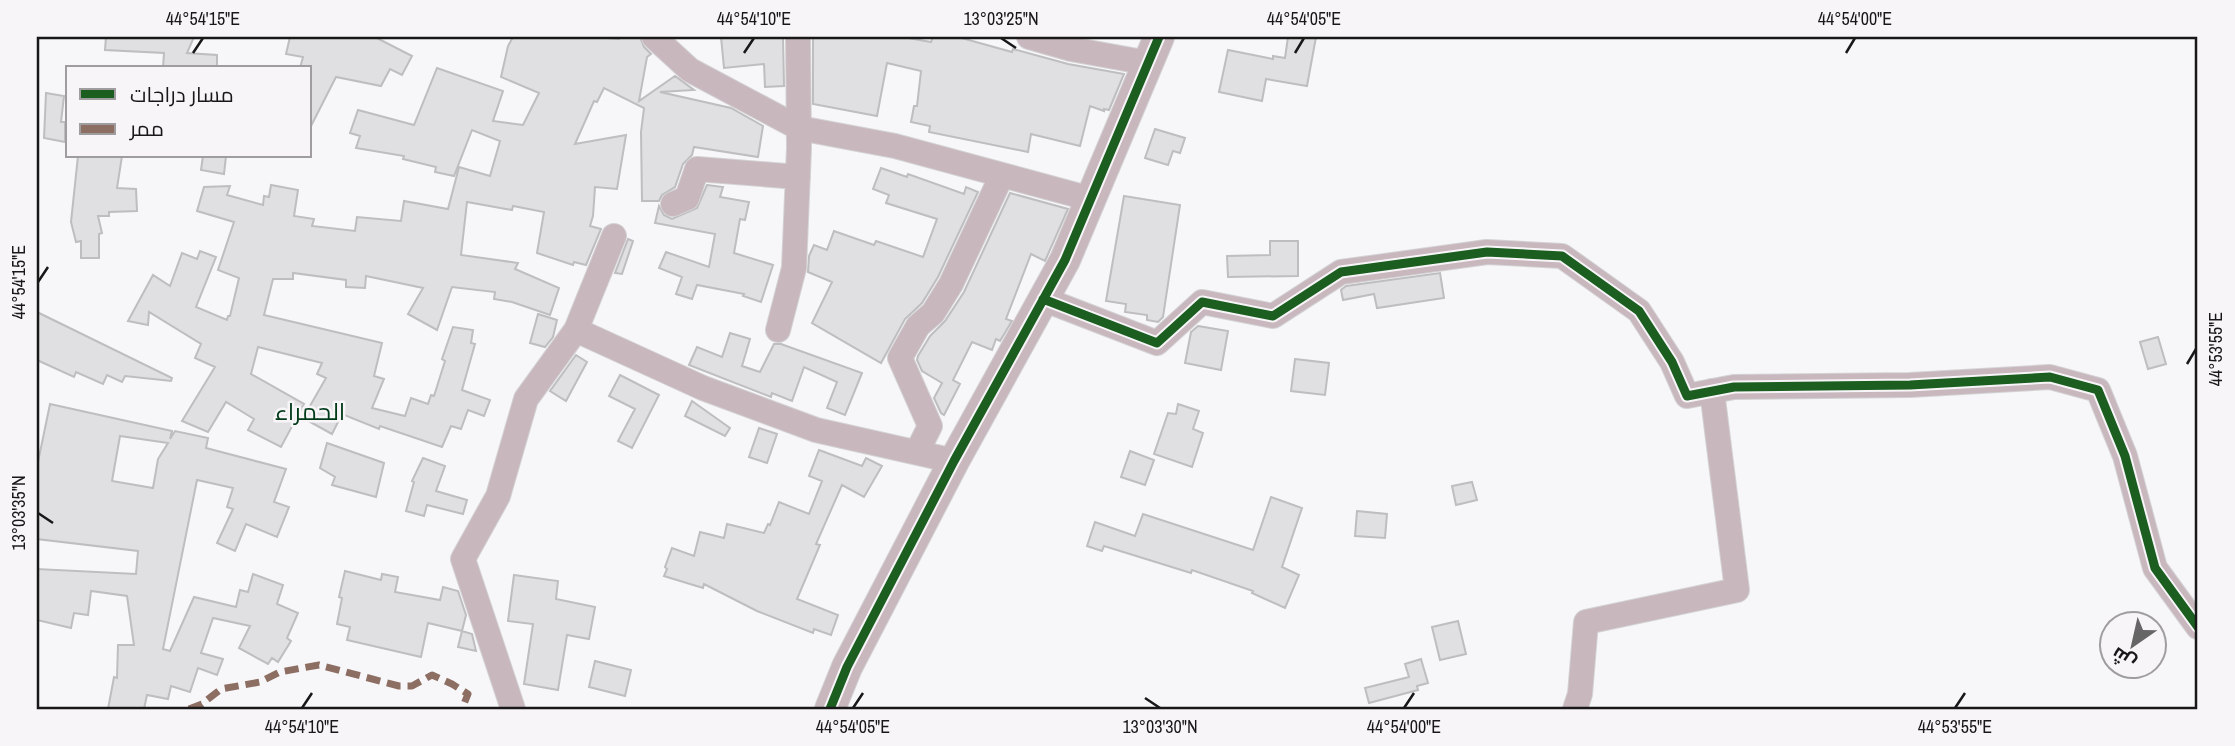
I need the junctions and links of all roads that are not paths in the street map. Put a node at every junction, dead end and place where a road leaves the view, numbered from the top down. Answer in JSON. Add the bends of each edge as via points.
{"nodes":[{"id":1,"x":654,"y":37,"type":"edge"},
{"id":2,"x":798,"y":37,"type":"edge"},
{"id":3,"x":1029,"y":37,"type":"edge"},
{"id":4,"x":1154,"y":50,"type":"edge"},
{"id":5,"x":799,"y":128,"type":"junction"},
{"id":6,"x":1002,"y":175,"type":"junction"},
{"id":7,"x":797,"y":177,"type":"junction"},
{"id":8,"x":1091,"y":199,"type":"junction"},
{"id":9,"x":673,"y":204,"type":"dead end"},
{"id":10,"x":614,"y":236,"type":"dead end"},
{"id":11,"x":1043,"y":299,"type":"junction"},
{"id":12,"x":576,"y":330,"type":"junction"},
{"id":13,"x":778,"y":330,"type":"dead end"},
{"id":14,"x":1712,"y":391,"type":"junction"},
{"id":15,"x":917,"y":452,"type":"junction"},
{"id":16,"x":954,"y":461,"type":"junction"},
{"id":17,"x":2198,"y":626,"type":"edge"},
{"id":18,"x":513,"y":709,"type":"edge"},
{"id":19,"x":830,"y":709,"type":"edge"},
{"id":20,"x":1575,"y":709,"type":"edge"}],
"edges":[{"from":1,"to":5,"type":"street","via":[[690,70]]},
{"from":2,"to":5,"type":"street"},
{"from":3,"to":4,"type":"street","via":[[1071,48]]},
{"from":4,"to":8,"type":"street"},
{"from":5,"to":6,"type":"street","via":[[895,146]]},
{"from":5,"to":7,"type":"street"},
{"from":6,"to":8,"type":"street"},
{"from":6,"to":15,"type":"street","via":[[951,284],[900,358],[930,426]]},
{"from":7,"to":9,"type":"street","via":[[697,169],[687,198]]},
{"from":7,"to":13,"type":"street","via":[[794,268]]},
{"from":8,"to":11,"type":"street"},
{"from":10,"to":12,"type":"street"},
{"from":11,"to":14,"type":"street","via":[[1157,343],[1202,302],[1273,316],[1341,272],[1487,252],[1562,256],[1639,311],[1672,362],[1687,396]]},
{"from":11,"to":16,"type":"street"},
{"from":12,"to":15,"type":"street","via":[[703,388],[816,430]]},
{"from":12,"to":18,"type":"street","via":[[526,399],[499,496],[463,559]]},
{"from":14,"to":17,"type":"street","via":[[2050,377],[2098,390],[2125,456],[2155,568]]},
{"from":14,"to":20,"type":"street","via":[[1737,590],[1586,622]]},
{"from":15,"to":16,"type":"street"},
{"from":16,"to":19,"type":"street"}]}
